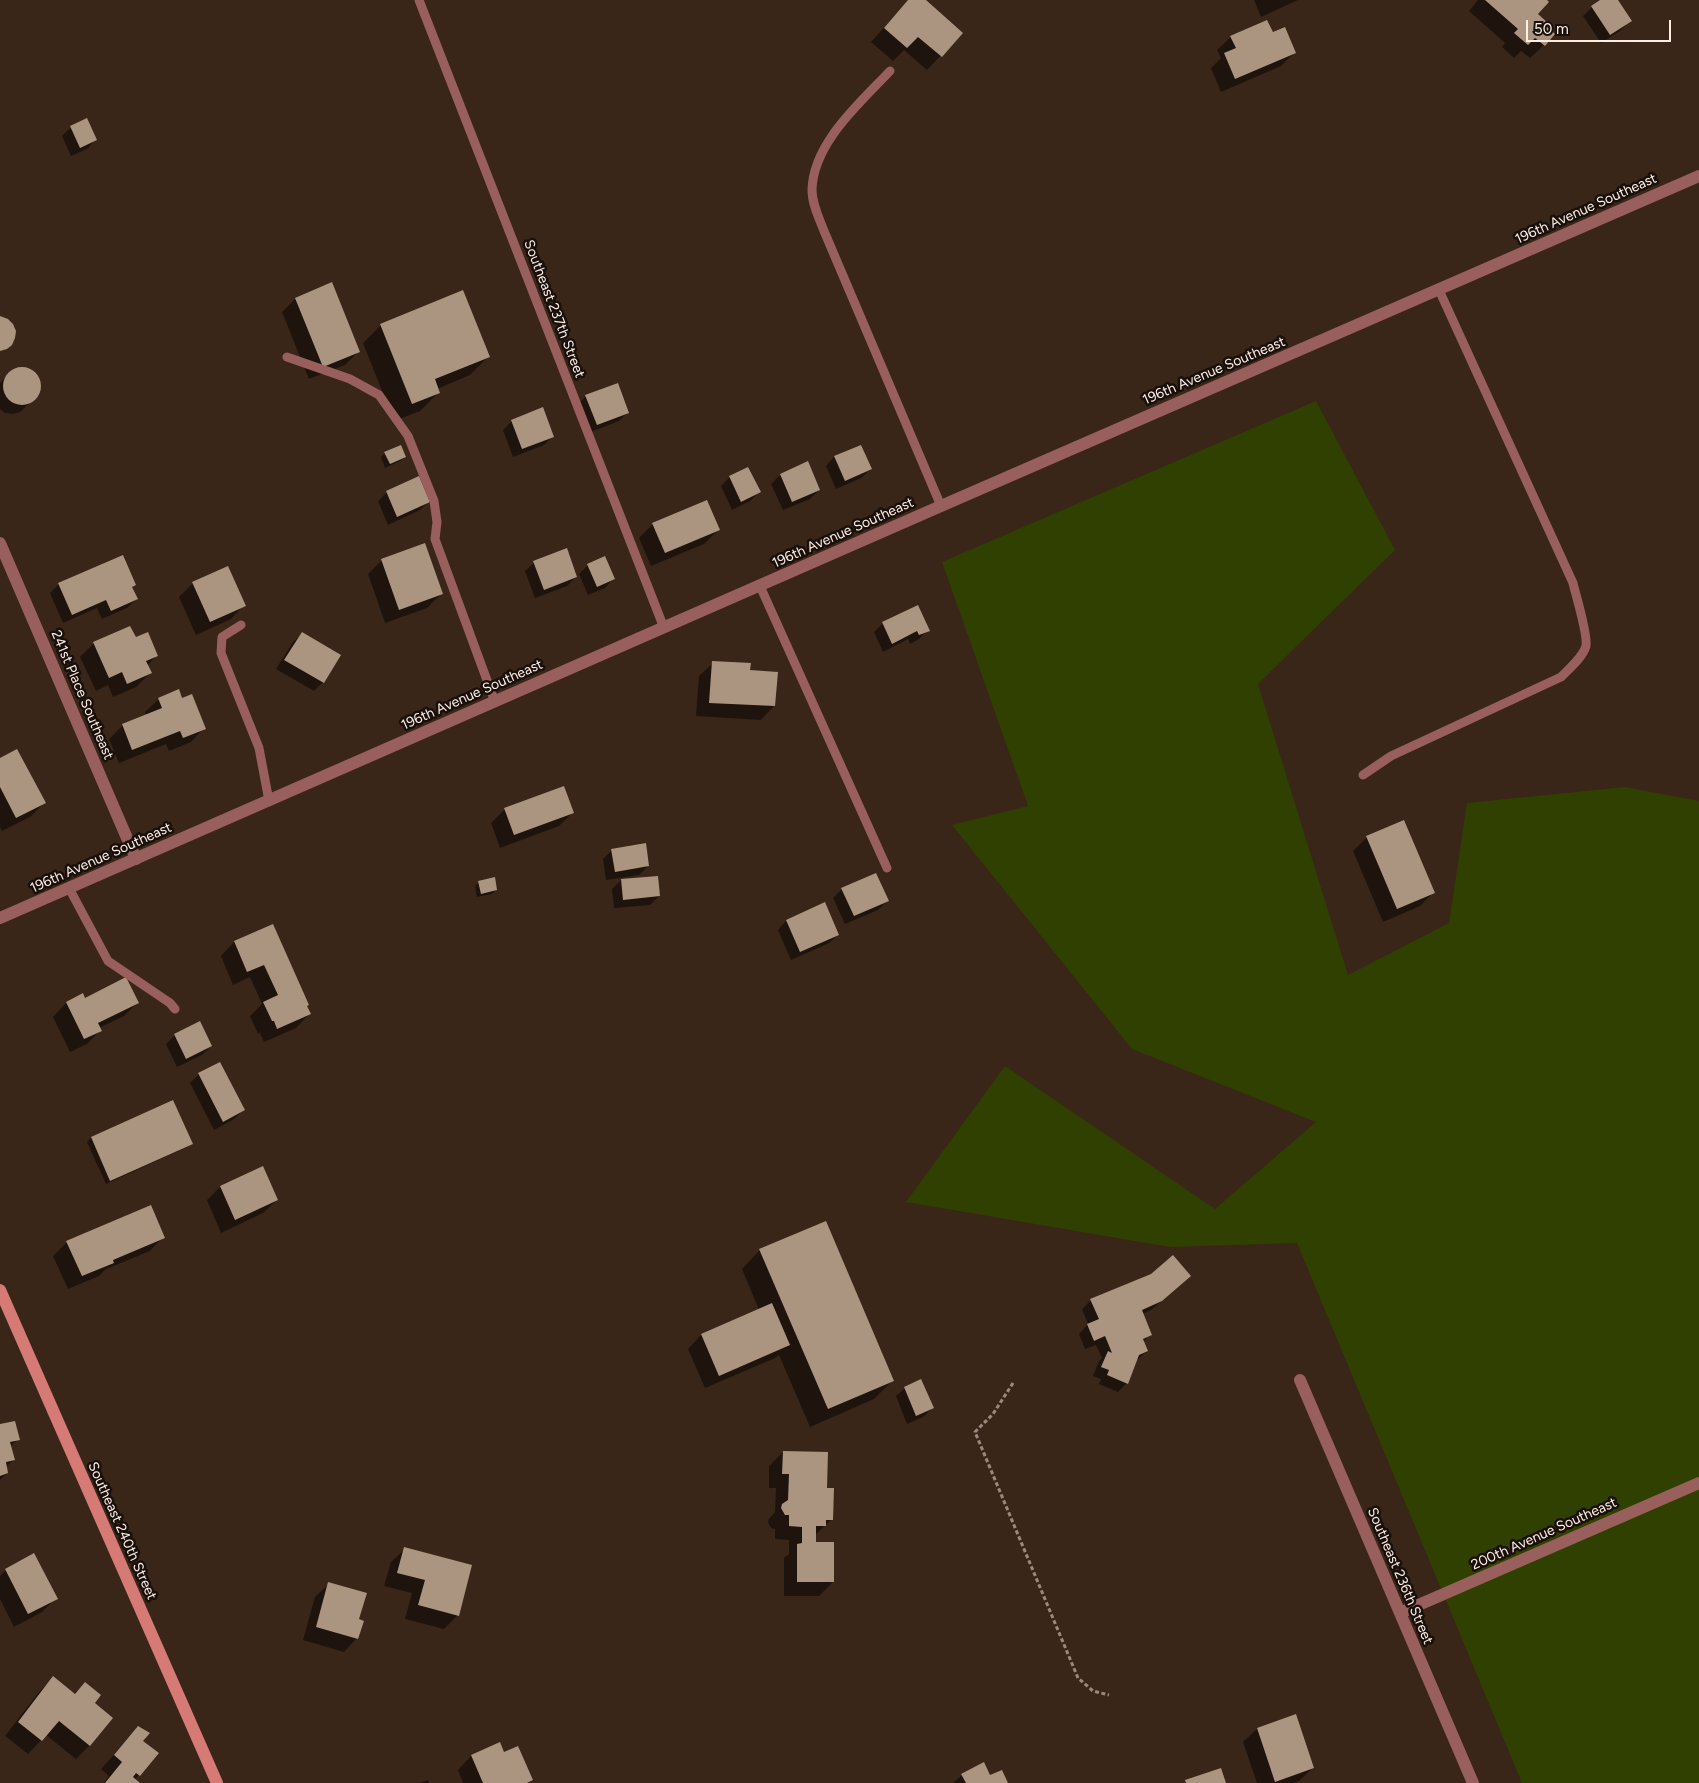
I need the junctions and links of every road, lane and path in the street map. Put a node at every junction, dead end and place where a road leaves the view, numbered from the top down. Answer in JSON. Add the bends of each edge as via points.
{"nodes":[{"id":1,"x":419,"y":0,"type":"edge"},
{"id":2,"x":890,"y":70,"type":"dead end"},
{"id":3,"x":1699,"y":176,"type":"edge"},
{"id":4,"x":1439,"y":290,"type":"junction"},
{"id":5,"x":287,"y":357,"type":"dead end"},
{"id":6,"x":941,"y":506,"type":"junction"},
{"id":7,"x":0,"y":543,"type":"edge"},
{"id":8,"x":760,"y":586,"type":"junction"},
{"id":9,"x":241,"y":625,"type":"dead end"},
{"id":10,"x":664,"y":628,"type":"junction"},
{"id":11,"x":495,"y":702,"type":"junction"},
{"id":12,"x":1363,"y":774,"type":"dead end"},
{"id":13,"x":269,"y":801,"type":"junction"},
{"id":14,"x":136,"y":859,"type":"junction"},
{"id":15,"x":887,"y":868,"type":"dead end"},
{"id":16,"x":69,"y":888,"type":"junction"},
{"id":17,"x":0,"y":918,"type":"edge"},
{"id":18,"x":175,"y":1009,"type":"dead end"},
{"id":19,"x":0,"y":1290,"type":"edge"},
{"id":20,"x":1300,"y":1380,"type":"dead end"},
{"id":21,"x":1013,"y":1383,"type":"dead end"},
{"id":22,"x":1699,"y":1482,"type":"edge"},
{"id":23,"x":1400,"y":1613,"type":"junction"},
{"id":24,"x":1109,"y":1695,"type":"dead end"},
{"id":25,"x":217,"y":1783,"type":"edge"},
{"id":26,"x":1473,"y":1783,"type":"edge"}],
"edges":[{"from":1,"to":10,"type":"lane","name":"Southeast 237th Street"},
{"from":2,"to":6,"type":"lane","via":[[836,128],[819,161],[812,192],[824,231]]},
{"from":3,"to":4,"type":"street","name":"196th Avenue Southeast"},
{"from":4,"to":6,"type":"street","name":"196th Avenue Southeast"},
{"from":4,"to":12,"type":"lane","via":[[1573,583],[1586,646],[1576,663],[1561,677],[1392,756]]},
{"from":5,"to":11,"type":"lane","via":[[350,379],[379,396],[408,436],[434,502],[435,538]]},
{"from":6,"to":8,"type":"street","name":"196th Avenue Southeast"},
{"from":7,"to":14,"type":"street","name":"241st Place Southeast"},
{"from":8,"to":10,"type":"street","name":"196th Avenue Southeast"},
{"from":8,"to":15,"type":"lane"},
{"from":9,"to":13,"type":"lane","via":[[222,637],[221,653],[259,748]]},
{"from":10,"to":11,"type":"street","name":"196th Avenue Southeast"},
{"from":11,"to":13,"type":"street","name":"196th Avenue Southeast"},
{"from":13,"to":14,"type":"street","name":"196th Avenue Southeast"},
{"from":14,"to":16,"type":"street","name":"196th Avenue Southeast"},
{"from":16,"to":17,"type":"street","name":"196th Avenue Southeast"},
{"from":16,"to":18,"type":"lane","via":[[108,961]]},
{"from":19,"to":25,"type":"main road","name":"Southeast 240th Street"},
{"from":20,"to":23,"type":"street","name":"Southeast 236th Street"},
{"from":21,"to":24,"type":"path","via":[[993,1414],[975,1432],[1078,1678],[1093,1690]]},
{"from":22,"to":23,"type":"street","name":"200th Avenue Southeast"},
{"from":23,"to":26,"type":"street","name":"Southeast 236th Street"}]}
